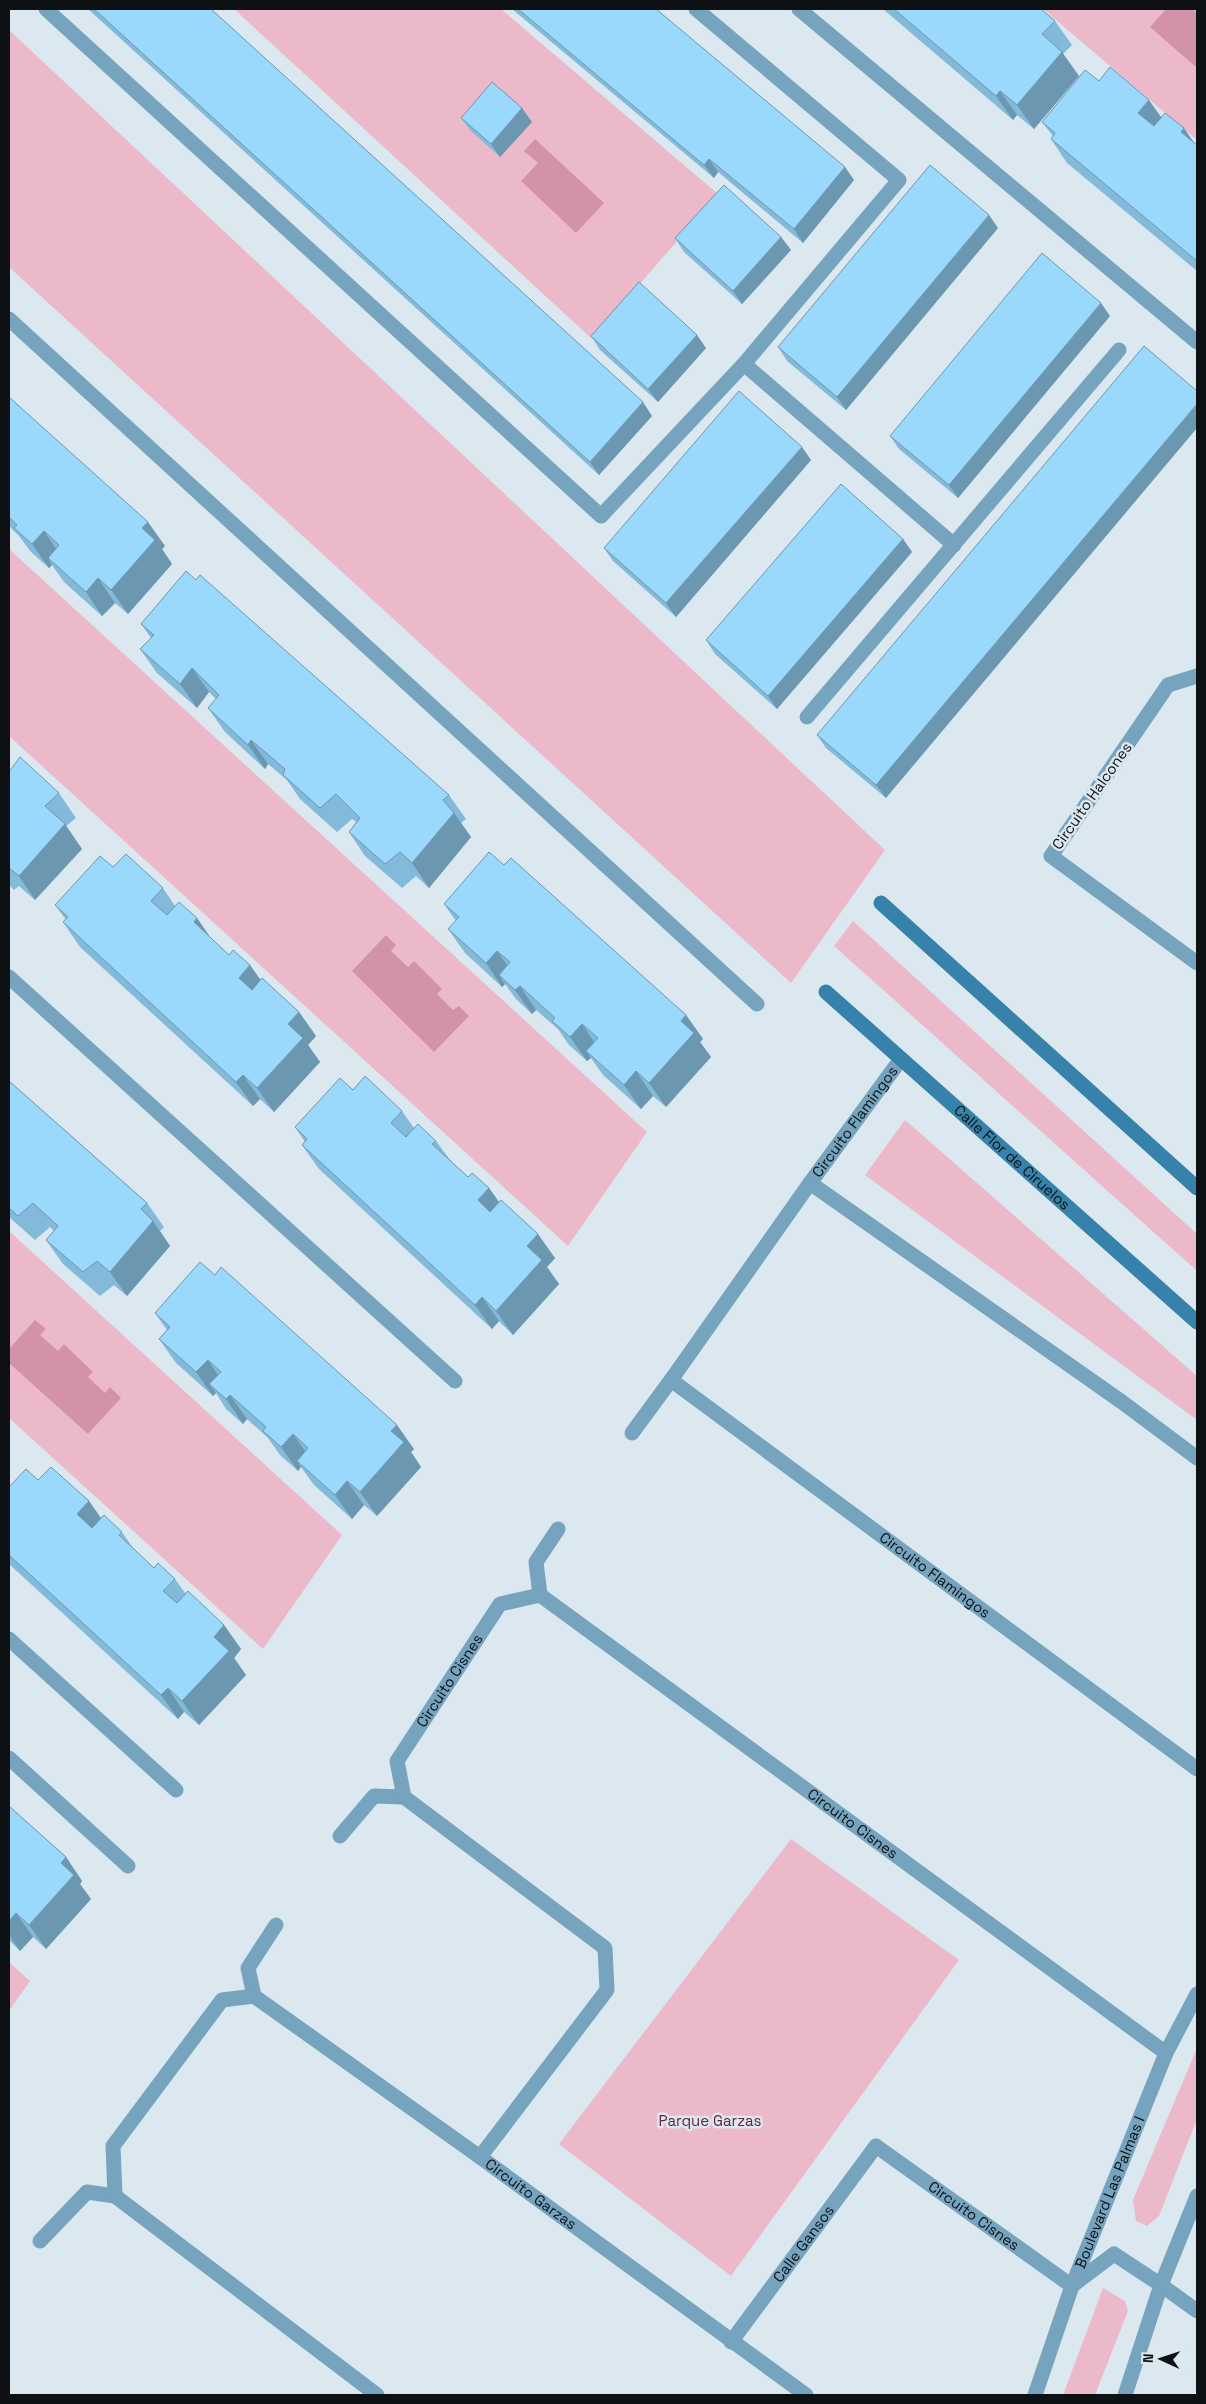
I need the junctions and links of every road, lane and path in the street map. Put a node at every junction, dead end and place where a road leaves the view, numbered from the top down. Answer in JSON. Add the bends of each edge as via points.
{"nodes":[{"id":1,"x":46,"y":9,"type":"edge"},
{"id":2,"x":696,"y":9,"type":"edge"},
{"id":3,"x":799,"y":9,"type":"edge"},
{"id":4,"x":9,"y":319,"type":"edge"},
{"id":5,"x":1197,"y":342,"type":"edge"},
{"id":6,"x":1119,"y":350,"type":"dead end"},
{"id":7,"x":744,"y":364,"type":"junction"},
{"id":8,"x":954,"y":545,"type":"junction"},
{"id":9,"x":1197,"y":676,"type":"edge"},
{"id":10,"x":806,"y":717,"type":"dead end"},
{"id":11,"x":882,"y":903,"type":"dead end"},
{"id":12,"x":1197,"y":963,"type":"edge"},
{"id":13,"x":9,"y":977,"type":"edge"},
{"id":14,"x":826,"y":992,"type":"dead end"},
{"id":15,"x":757,"y":1004,"type":"dead end"},
{"id":16,"x":901,"y":1060,"type":"junction"},
{"id":17,"x":810,"y":1183,"type":"junction"},
{"id":18,"x":1197,"y":1188,"type":"edge"},
{"id":19,"x":1197,"y":1322,"type":"edge"},
{"id":20,"x":672,"y":1380,"type":"junction"},
{"id":21,"x":455,"y":1381,"type":"dead end"},
{"id":22,"x":632,"y":1433,"type":"dead end"},
{"id":23,"x":1197,"y":1458,"type":"edge"},
{"id":24,"x":558,"y":1529,"type":"dead end"},
{"id":25,"x":540,"y":1596,"type":"junction"},
{"id":26,"x":9,"y":1639,"type":"edge"},
{"id":27,"x":9,"y":1758,"type":"edge"},
{"id":28,"x":1197,"y":1769,"type":"edge"},
{"id":29,"x":176,"y":1790,"type":"dead end"},
{"id":30,"x":404,"y":1797,"type":"junction"},
{"id":31,"x":340,"y":1836,"type":"dead end"},
{"id":32,"x":128,"y":1866,"type":"dead end"},
{"id":33,"x":276,"y":1925,"type":"dead end"},
{"id":34,"x":1197,"y":1994,"type":"edge"},
{"id":35,"x":254,"y":1996,"type":"junction"},
{"id":36,"x":1166,"y":2053,"type":"junction"},
{"id":37,"x":876,"y":2146,"type":"joint"},
{"id":38,"x":480,"y":2157,"type":"junction"},
{"id":39,"x":115,"y":2196,"type":"junction"},
{"id":40,"x":1197,"y":2196,"type":"edge"},
{"id":41,"x":40,"y":2241,"type":"dead end"},
{"id":42,"x":1161,"y":2285,"type":"junction"},
{"id":43,"x":1072,"y":2286,"type":"junction"},
{"id":44,"x":1197,"y":2311,"type":"edge"},
{"id":45,"x":731,"y":2342,"type":"junction"},
{"id":46,"x":377,"y":2395,"type":"edge"},
{"id":47,"x":806,"y":2395,"type":"edge"},
{"id":48,"x":1035,"y":2395,"type":"edge"},
{"id":49,"x":1125,"y":2395,"type":"edge"}],
"edges":[{"from":1,"to":7,"type":"street","via":[[601,516]]},
{"from":2,"to":7,"type":"street","via":[[899,180]]},
{"from":3,"to":5,"type":"street"},
{"from":4,"to":15,"type":"street"},
{"from":6,"to":8,"type":"street"},
{"from":7,"to":8,"type":"street"},
{"from":8,"to":10,"type":"street"},
{"from":9,"to":12,"type":"street","name":"Circuito Halcones","via":[[1168,685],[1051,856]]},
{"from":11,"to":18,"type":"main road"},
{"from":13,"to":21,"type":"street"},
{"from":14,"to":16,"type":"main road","name":"Calle Flor de Ciruelos"},
{"from":16,"to":17,"type":"street","name":"Circuito Flamingos"},
{"from":16,"to":19,"type":"main road","name":"Calle Flor de Ciruelos"},
{"from":17,"to":20,"type":"street","name":"Circuito Flamingos"},
{"from":17,"to":23,"type":"street","name":"Circuito Flamingos"},
{"from":20,"to":22,"type":"street","name":"Circuito Flamingos"},
{"from":20,"to":28,"type":"street","name":"Circuito Flamingos"},
{"from":24,"to":25,"type":"street","via":[[536,1562]]},
{"from":25,"to":30,"type":"street","name":"Circuito Cisnes","via":[[500,1604],[397,1762]]},
{"from":25,"to":36,"type":"street","name":"Circuito Cisnes"},
{"from":26,"to":29,"type":"street"},
{"from":27,"to":32,"type":"street"},
{"from":30,"to":31,"type":"street","via":[[374,1796]]},
{"from":30,"to":38,"type":"street","via":[[605,1948],[607,1990]]},
{"from":33,"to":35,"type":"street","via":[[248,1968]]},
{"from":34,"to":36,"type":"street","name":"Boulevard Las Palmas I"},
{"from":35,"to":38,"type":"street","name":"Circuito Garzas"},
{"from":35,"to":39,"type":"street","via":[[222,2000],[113,2146]]},
{"from":36,"to":43,"type":"street","name":"Boulevard Las Palmas I"},
{"from":37,"to":43,"type":"street","name":"Circuito Cisnes"},
{"from":37,"to":45,"type":"street","name":"Calle Gansos"},
{"from":38,"to":45,"type":"street","name":"Circuito Garzas"},
{"from":39,"to":41,"type":"street","via":[[87,2192]]},
{"from":39,"to":46,"type":"street"},
{"from":40,"to":42,"type":"street"},
{"from":42,"to":43,"type":"street","via":[[1114,2254]]},
{"from":42,"to":44,"type":"street"},
{"from":42,"to":49,"type":"street"},
{"from":43,"to":48,"type":"street","name":"Boulevard Las Palmas I"},
{"from":45,"to":47,"type":"street","name":"Circuito Garzas"}]}
